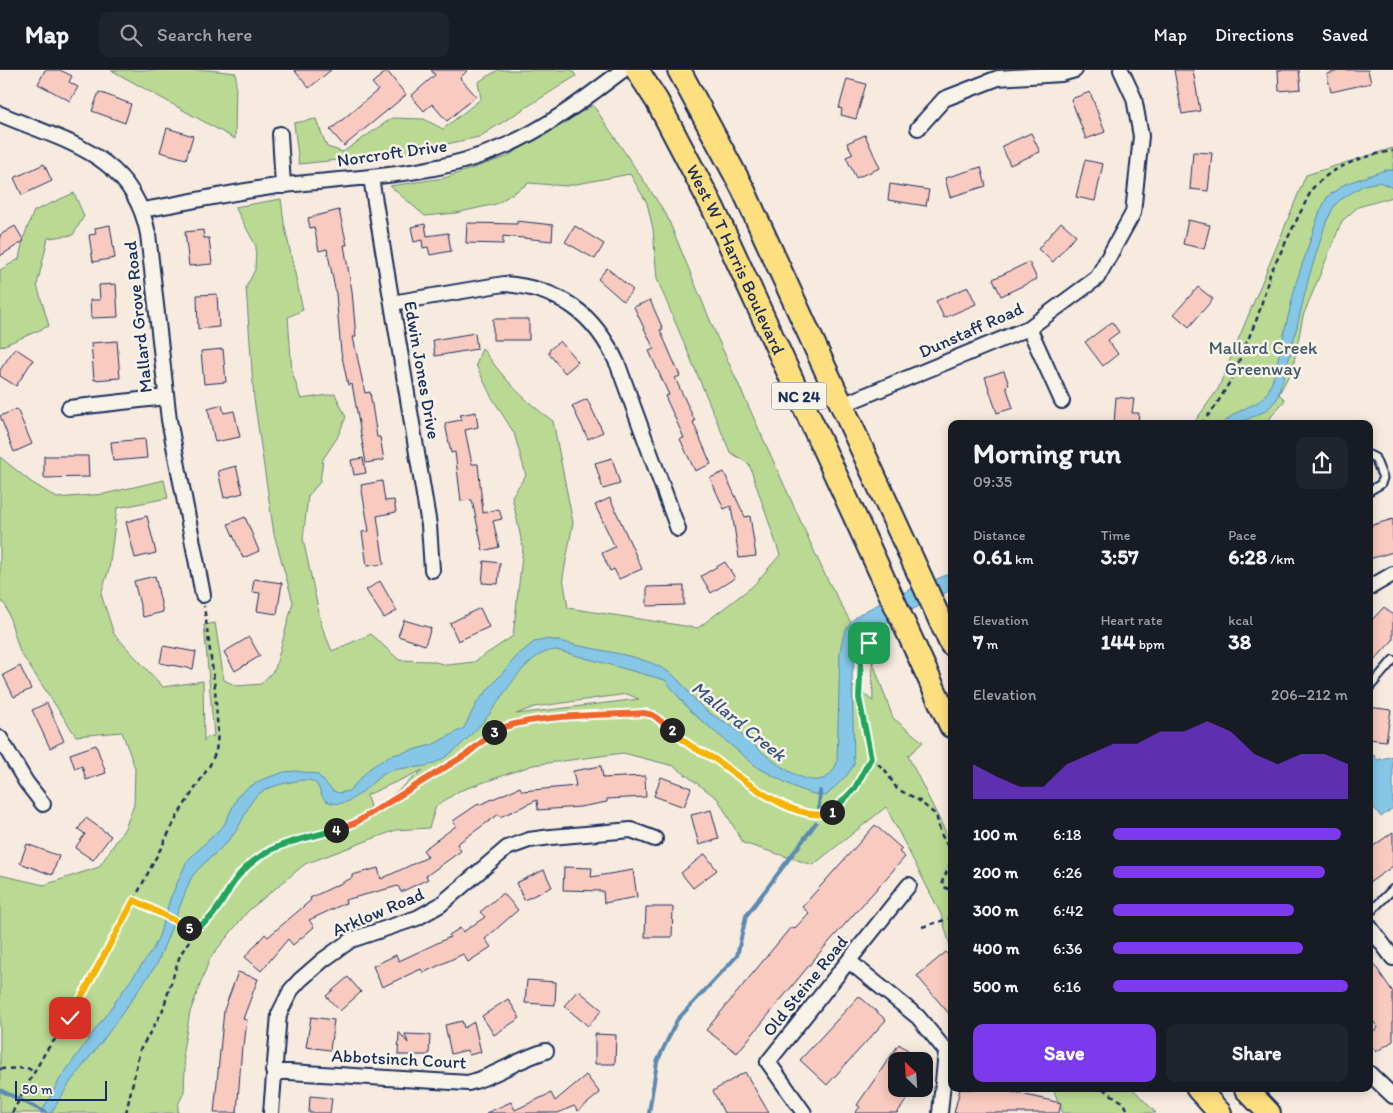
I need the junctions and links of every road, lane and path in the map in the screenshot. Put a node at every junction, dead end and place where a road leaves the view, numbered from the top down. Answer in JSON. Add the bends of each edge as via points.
{"nodes":[{"id":1,"x":623,"y":70,"type":"edge"},
{"id":2,"x":637,"y":70,"type":"edge"},
{"id":3,"x":662,"y":70,"type":"edge"},
{"id":4,"x":679,"y":70,"type":"edge"},
{"id":5,"x":1075,"y":70,"type":"edge"},
{"id":6,"x":1121,"y":70,"type":"edge"},
{"id":7,"x":0,"y":114,"type":"edge"},
{"id":8,"x":918,"y":128,"type":"dead end"},
{"id":9,"x":280,"y":134,"type":"dead end"},
{"id":10,"x":1393,"y":151,"type":"edge"},
{"id":11,"x":731,"y":166,"type":"junction"},
{"id":12,"x":371,"y":178,"type":"junction"},
{"id":13,"x":283,"y":186,"type":"junction"},
{"id":14,"x":142,"y":210,"type":"junction"},
{"id":15,"x":392,"y":303,"type":"junction"},
{"id":16,"x":1029,"y":328,"type":"junction"},
{"id":17,"x":166,"y":397,"type":"junction"},
{"id":18,"x":1062,"y":401,"type":"dead end"},
{"id":19,"x":842,"y":405,"type":"junction"},
{"id":20,"x":69,"y":408,"type":"dead end"},
{"id":21,"x":1204,"y":420,"type":"edge"},
{"id":22,"x":1373,"y":457,"type":"edge"},
{"id":23,"x":1373,"y":489,"type":"edge"},
{"id":24,"x":678,"y":529,"type":"dead end"},
{"id":25,"x":432,"y":570,"type":"dead end"},
{"id":26,"x":1393,"y":574,"type":"edge"},
{"id":27,"x":1373,"y":586,"type":"edge"},
{"id":28,"x":203,"y":595,"type":"joint"},
{"id":29,"x":948,"y":637,"type":"edge"},
{"id":30,"x":875,"y":638,"type":"dead end"},
{"id":31,"x":1393,"y":660,"type":"edge"},
{"id":32,"x":1373,"y":683,"type":"edge"},
{"id":33,"x":948,"y":719,"type":"edge"},
{"id":34,"x":0,"y":738,"type":"edge"},
{"id":35,"x":871,"y":758,"type":"junction"},
{"id":36,"x":43,"y":804,"type":"dead end"},
{"id":37,"x":655,"y":839,"type":"dead end"},
{"id":38,"x":948,"y":847,"type":"edge"},
{"id":39,"x":948,"y":869,"type":"edge"},
{"id":40,"x":909,"y":885,"type":"dead end"},
{"id":41,"x":948,"y":889,"type":"edge"},
{"id":42,"x":1393,"y":889,"type":"edge"},
{"id":43,"x":134,"y":900,"type":"junction"},
{"id":44,"x":1373,"y":909,"type":"edge"},
{"id":45,"x":948,"y":919,"type":"edge"},
{"id":46,"x":922,"y":927,"type":"dead end"},
{"id":47,"x":192,"y":928,"type":"junction"},
{"id":48,"x":1373,"y":931,"type":"edge"},
{"id":49,"x":1393,"y":958,"type":"edge"},
{"id":50,"x":850,"y":962,"type":"junction"},
{"id":51,"x":546,"y":1051,"type":"dead end"},
{"id":52,"x":0,"y":1069,"type":"edge"},
{"id":53,"x":274,"y":1071,"type":"junction"},
{"id":54,"x":34,"y":1072,"type":"junction"},
{"id":55,"x":1373,"y":1077,"type":"edge"},
{"id":56,"x":1108,"y":1092,"type":"edge"},
{"id":57,"x":1201,"y":1092,"type":"edge"},
{"id":58,"x":1249,"y":1092,"type":"edge"},
{"id":59,"x":1393,"y":1096,"type":"edge"},
{"id":60,"x":12,"y":1113,"type":"edge"},
{"id":61,"x":126,"y":1113,"type":"edge"},
{"id":62,"x":271,"y":1113,"type":"edge"},
{"id":63,"x":804,"y":1113,"type":"edge"},
{"id":64,"x":940,"y":1113,"type":"edge"},
{"id":65,"x":1129,"y":1113,"type":"edge"},
{"id":66,"x":1220,"y":1113,"type":"edge"},
{"id":67,"x":1269,"y":1113,"type":"edge"}],
"edges":[{"from":1,"to":12,"type":"street","name":"Norcroft Drive","via":[[550,122],[504,147],[448,166]]},
{"from":2,"to":33,"type":"main road","name":"West W T Harris Boulevard","number":"NC 24","via":[[657,101],[713,208]]},
{"from":3,"to":11,"type":"main road"},
{"from":4,"to":11,"type":"main road","name":"West W T Harris Boulevard","number":"NC 24"},
{"from":5,"to":8,"type":"street","via":[[1061,74],[998,78],[944,99]]},
{"from":6,"to":16,"type":"street","name":"Dunstaff Road","via":[[1134,98],[1141,136],[1133,213],[1097,278]]},
{"from":7,"to":14,"type":"street","name":"Mallard Grove Road","via":[[106,162],[131,187]]},
{"from":9,"to":13,"type":"street"},
{"from":10,"to":21,"type":"path","via":[[1336,170],[1312,189],[1273,267],[1258,316],[1231,380]]},
{"from":11,"to":19,"type":"main road","name":"West W T Harris Boulevard","number":"NC 24"},
{"from":12,"to":13,"type":"street","name":"Norcroft Drive"},
{"from":12,"to":15,"type":"street","name":"Edwin Jones Drive"},
{"from":13,"to":14,"type":"street","name":"Norcroft Drive"},
{"from":14,"to":17,"type":"street","name":"Mallard Grove Road","via":[[148,234]]},
{"from":15,"to":24,"type":"street","via":[[504,284],[523,285],[542,290],[584,314],[598,329],[615,359]]},
{"from":15,"to":25,"type":"street","name":"Edwin Jones Drive","via":[[429,525]]},
{"from":16,"to":18,"type":"street"},
{"from":16,"to":19,"type":"street","name":"Dunstaff Road"},
{"from":17,"to":20,"type":"street"},
{"from":17,"to":28,"type":"street","name":"Mallard Grove Road"},
{"from":19,"to":29,"type":"main road","name":"West W T Harris Boulevard","number":"NC 24"},
{"from":22,"to":23,"type":"lane","via":[[1383,478],[1381,484]]},
{"from":26,"to":27,"type":"street"},
{"from":28,"to":43,"type":"path","via":[[215,688],[217,745],[210,765],[178,815]]},
{"from":30,"to":35,"type":"path","via":[[862,654],[859,677],[861,710]]},
{"from":31,"to":32,"type":"lane"},
{"from":34,"to":36,"type":"street"},
{"from":35,"to":38,"type":"path","via":[[885,770],[897,789],[917,799],[936,815]]},
{"from":35,"to":47,"type":"path","via":[[864,775],[843,804],[818,816],[800,811],[744,782],[649,713],[515,723],[492,733],[467,754],[355,823],[294,840],[263,854],[240,874],[209,918]]},
{"from":37,"to":53,"type":"street","name":"Arklow Road","via":[[631,830],[518,843],[507,848],[427,914],[351,940],[315,966],[291,990],[279,1014]]},
{"from":39,"to":41,"type":"path","via":[[942,882]]},
{"from":40,"to":50,"type":"street","name":"Old Steine Road"},
{"from":42,"to":44,"type":"lane"},
{"from":43,"to":47,"type":"path"},
{"from":43,"to":54,"type":"path","via":[[86,990]]},
{"from":45,"to":46,"type":"path"},
{"from":47,"to":61,"type":"path","via":[[162,1012],[140,1050]]},
{"from":48,"to":49,"type":"street"},
{"from":50,"to":63,"type":"street","name":"Old Steine Road","via":[[768,1062]]},
{"from":50,"to":64,"type":"street","via":[[918,1017],[946,1050]]},
{"from":51,"to":53,"type":"street","name":"Abbotsinch Court","via":[[493,1076],[468,1083]]},
{"from":52,"to":54,"type":"path","via":[[27,1068]]},
{"from":53,"to":62,"type":"street","name":"Arklow Road"},
{"from":54,"to":60,"type":"path"},
{"from":55,"to":59,"type":"street"},
{"from":56,"to":65,"type":"path","via":[[1124,1103]]},
{"from":57,"to":66,"type":"main road"},
{"from":58,"to":67,"type":"main road"}]}
